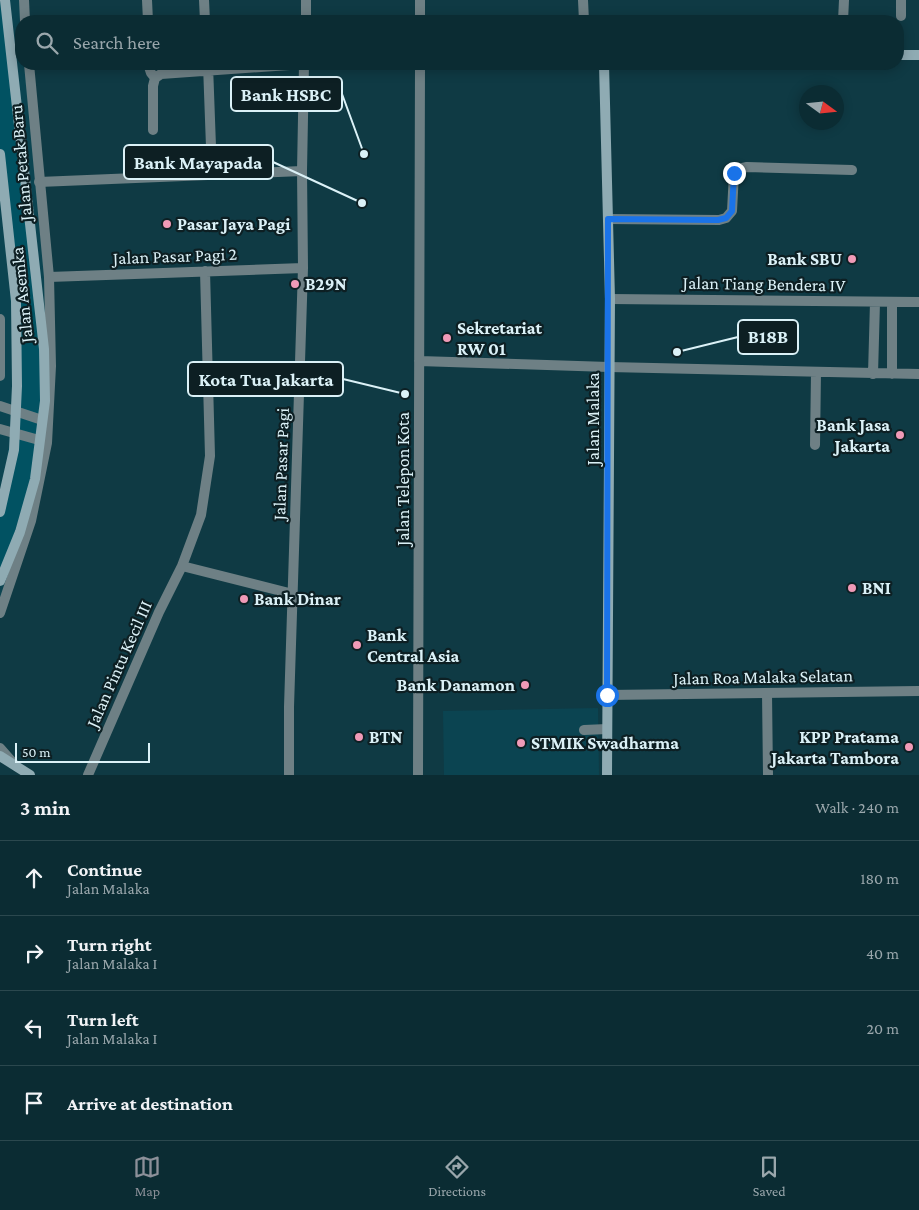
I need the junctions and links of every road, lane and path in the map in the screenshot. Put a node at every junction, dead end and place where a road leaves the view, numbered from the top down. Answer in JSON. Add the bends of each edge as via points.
{"nodes":[{"id":1,"x":5,"y":0,"type":"edge"},
{"id":2,"x":24,"y":0,"type":"edge"},
{"id":3,"x":147,"y":0,"type":"edge"},
{"id":4,"x":204,"y":0,"type":"edge"},
{"id":5,"x":306,"y":0,"type":"edge"},
{"id":6,"x":420,"y":0,"type":"edge"},
{"id":7,"x":583,"y":0,"type":"edge"},
{"id":8,"x":844,"y":0,"type":"edge"},
{"id":9,"x":901,"y":0,"type":"edge"},
{"id":10,"x":25,"y":15,"type":"edge"},
{"id":11,"x":148,"y":15,"type":"edge"},
{"id":12,"x":205,"y":15,"type":"edge"},
{"id":13,"x":306,"y":15,"type":"edge"},
{"id":14,"x":420,"y":15,"type":"edge"},
{"id":15,"x":584,"y":15,"type":"edge"},
{"id":16,"x":843,"y":15,"type":"edge"},
{"id":17,"x":901,"y":15,"type":"edge"},
{"id":18,"x":904,"y":55,"type":"edge"},
{"id":19,"x":919,"y":55,"type":"edge"},
{"id":20,"x":30,"y":70,"type":"edge"},
{"id":21,"x":149,"y":70,"type":"edge"},
{"id":22,"x":188,"y":70,"type":"edge"},
{"id":23,"x":208,"y":70,"type":"edge"},
{"id":24,"x":304,"y":70,"type":"edge"},
{"id":25,"x":420,"y":70,"type":"edge"},
{"id":26,"x":604,"y":70,"type":"edge"},
{"id":27,"x":154,"y":78,"type":"junction"},
{"id":28,"x":153,"y":130,"type":"dead end"},
{"id":29,"x":0,"y":154,"type":"edge"},
{"id":30,"x":852,"y":170,"type":"dead end"},
{"id":31,"x":302,"y":171,"type":"junction"},
{"id":32,"x":212,"y":174,"type":"junction"},
{"id":33,"x":39,"y":182,"type":"junction"},
{"id":34,"x":608,"y":219,"type":"junction"},
{"id":35,"x":303,"y":268,"type":"junction"},
{"id":36,"x":205,"y":271,"type":"junction"},
{"id":37,"x":49,"y":277,"type":"junction"},
{"id":38,"x":610,"y":299,"type":"junction"},
{"id":39,"x":875,"y":302,"type":"junction"},
{"id":40,"x":892,"y":302,"type":"junction"},
{"id":41,"x":919,"y":302,"type":"edge"},
{"id":42,"x":0,"y":319,"type":"edge"},
{"id":43,"x":419,"y":361,"type":"junction"},
{"id":44,"x":609,"y":368,"type":"junction"},
{"id":45,"x":816,"y":372,"type":"junction"},
{"id":46,"x":873,"y":374,"type":"junction"},
{"id":47,"x":892,"y":374,"type":"junction"},
{"id":48,"x":919,"y":374,"type":"edge"},
{"id":49,"x":0,"y":376,"type":"edge"},
{"id":50,"x":0,"y":406,"type":"edge"},
{"id":51,"x":48,"y":422,"type":"junction"},
{"id":52,"x":0,"y":429,"type":"edge"},
{"id":53,"x":47,"y":443,"type":"junction"},
{"id":54,"x":815,"y":445,"type":"dead end"},
{"id":55,"x":0,"y":512,"type":"edge"},
{"id":56,"x":182,"y":566,"type":"junction"},
{"id":57,"x":0,"y":580,"type":"edge"},
{"id":58,"x":293,"y":594,"type":"junction"},
{"id":59,"x":0,"y":613,"type":"edge"},
{"id":60,"x":919,"y":691,"type":"edge"},
{"id":61,"x":767,"y":693,"type":"junction"},
{"id":62,"x":607,"y":695,"type":"junction"},
{"id":63,"x":607,"y":729,"type":"junction"},
{"id":64,"x":584,"y":730,"type":"dead end"},
{"id":65,"x":0,"y":748,"type":"edge"},
{"id":66,"x":0,"y":756,"type":"edge"},
{"id":67,"x":19,"y":769,"type":"junction"},
{"id":68,"x":30,"y":775,"type":"edge"},
{"id":69,"x":88,"y":775,"type":"edge"},
{"id":70,"x":289,"y":775,"type":"edge"},
{"id":71,"x":418,"y":775,"type":"edge"},
{"id":72,"x":607,"y":775,"type":"edge"},
{"id":73,"x":768,"y":775,"type":"edge"}],
"edges":[{"from":1,"to":57,"type":"main road","name":"Jalan Asemka","bridge":true,"via":[[44,349],[45,401],[35,479],[20,532]]},
{"from":2,"to":10,"type":"street"},
{"from":3,"to":11,"type":"street"},
{"from":4,"to":12,"type":"street"},
{"from":5,"to":13,"type":"street"},
{"from":6,"to":14,"type":"street"},
{"from":7,"to":15,"type":"street"},
{"from":8,"to":16,"type":"street"},
{"from":9,"to":17,"type":"street"},
{"from":18,"to":19,"type":"main road"},
{"from":20,"to":33,"type":"street","name":"Jalan Petak Baru"},
{"from":21,"to":27,"type":"street"},
{"from":22,"to":27,"type":"street"},
{"from":23,"to":32,"type":"street"},
{"from":24,"to":31,"type":"street","name":"Jalan Pasar Pagi"},
{"from":25,"to":43,"type":"street","name":"Jalan Telepon Kota"},
{"from":26,"to":34,"type":"main road","name":"Jalan Malaka"},
{"from":27,"to":28,"type":"street"},
{"from":29,"to":55,"type":"main road","name":"Jalan Asemka","bridge":true,"via":[[16,301],[17,386],[14,450]]},
{"from":30,"to":34,"type":"street","via":[[747,167],[734,173],[732,211],[726,218]]},
{"from":31,"to":32,"type":"street"},
{"from":31,"to":35,"type":"street","name":"Jalan Pasar Pagi"},
{"from":32,"to":33,"type":"street"},
{"from":33,"to":37,"type":"street","name":"Jalan Petak Baru"},
{"from":34,"to":38,"type":"main road","name":"Jalan Malaka"},
{"from":35,"to":36,"type":"street","name":"Jalan Pasar Pagi 2"},
{"from":35,"to":58,"type":"street","name":"Jalan Pasar Pagi"},
{"from":36,"to":37,"type":"street","name":"Jalan Pasar Pagi 2"},
{"from":36,"to":56,"type":"street","name":"Jalan Pintu Kecil III","via":[[210,456],[201,515]]},
{"from":37,"to":51,"type":"street","name":"Jalan Petak Baru","via":[[51,366]]},
{"from":38,"to":39,"type":"street","name":"Jalan Tiang Bendera IV"},
{"from":38,"to":44,"type":"main road","name":"Jalan Malaka"},
{"from":39,"to":40,"type":"street","name":"Jalan Tiang Bendera IV"},
{"from":39,"to":46,"type":"street"},
{"from":40,"to":41,"type":"street","name":"Jalan Tiang Bendera IV"},
{"from":40,"to":47,"type":"street"},
{"from":42,"to":49,"type":"street"},
{"from":43,"to":44,"type":"street"},
{"from":43,"to":71,"type":"street","name":"Jalan Telepon Kota"},
{"from":44,"to":45,"type":"street"},
{"from":44,"to":62,"type":"main road","name":"Jalan Malaka"},
{"from":45,"to":46,"type":"street"},
{"from":45,"to":54,"type":"street"},
{"from":46,"to":47,"type":"street"},
{"from":47,"to":48,"type":"street"},
{"from":50,"to":51,"type":"street"},
{"from":51,"to":53,"type":"street","name":"Jalan Petak Baru"},
{"from":52,"to":53,"type":"street"},
{"from":53,"to":59,"type":"street","name":"Jalan Petak Baru","via":[[31,521]]},
{"from":56,"to":58,"type":"street"},
{"from":56,"to":69,"type":"street","name":"Jalan Pintu Kecil III"},
{"from":58,"to":70,"type":"street","name":"Jalan Pasar Pagi"},
{"from":60,"to":61,"type":"street","name":"Jalan Roa Malaka Selatan"},
{"from":61,"to":62,"type":"street","name":"Jalan Roa Malaka Selatan"},
{"from":61,"to":73,"type":"street"},
{"from":62,"to":63,"type":"main road","name":"Jalan Malaka"},
{"from":63,"to":64,"type":"street"},
{"from":63,"to":72,"type":"main road","name":"Jalan Malaka"},
{"from":65,"to":67,"type":"street"},
{"from":66,"to":67,"type":"main road"},
{"from":67,"to":68,"type":"main road"}]}
